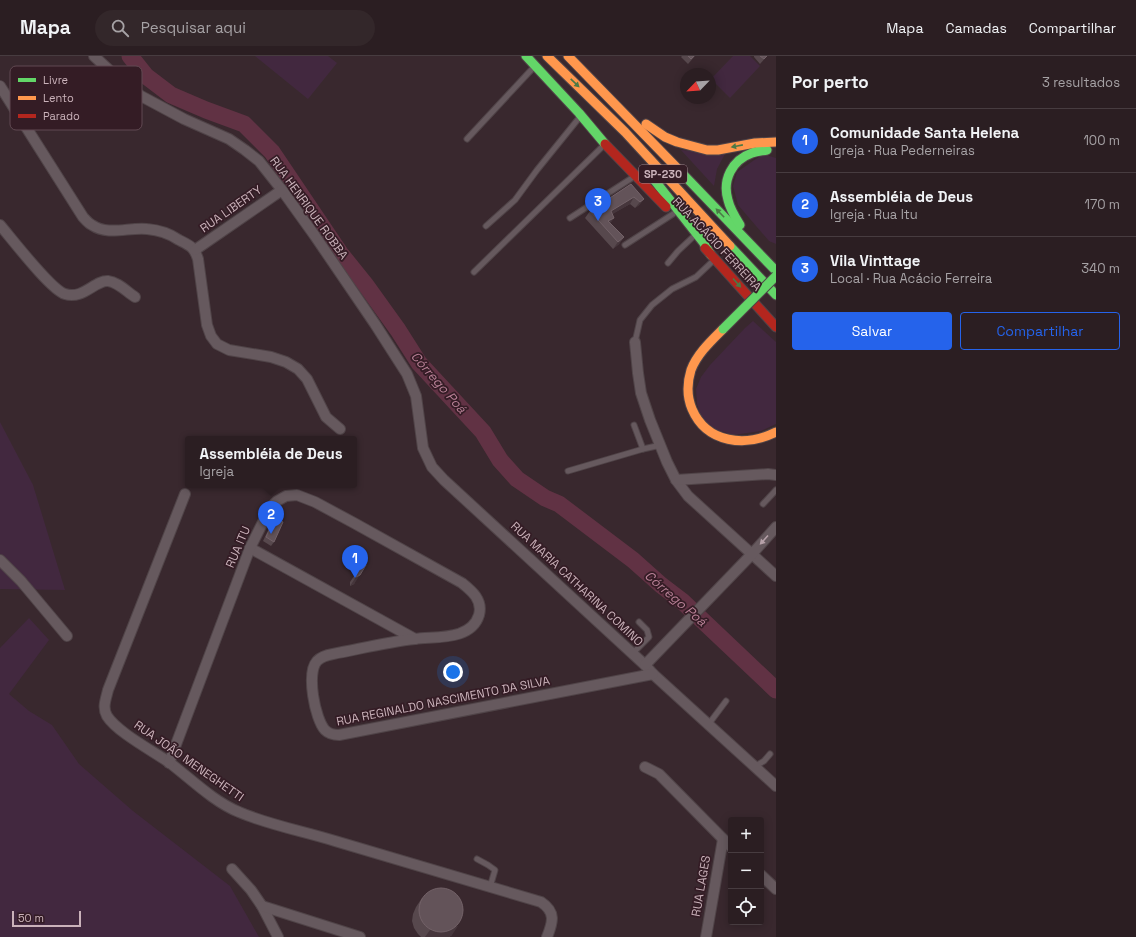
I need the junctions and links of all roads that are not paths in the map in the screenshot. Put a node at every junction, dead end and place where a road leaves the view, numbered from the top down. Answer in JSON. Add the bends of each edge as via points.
{"nodes":[{"id":1,"x":94,"y":56,"type":"edge"},
{"id":2,"x":526,"y":56,"type":"edge"},
{"id":3,"x":547,"y":56,"type":"edge"},
{"id":4,"x":568,"y":56,"type":"edge"},
{"id":5,"x":105,"y":66,"type":"edge"},
{"id":6,"x":536,"y":66,"type":"junction"},
{"id":7,"x":0,"y":86,"type":"edge"},
{"id":8,"x":142,"y":97,"type":"edge"},
{"id":9,"x":610,"y":99,"type":"junction"},
{"id":10,"x":10,"y":102,"type":"edge"},
{"id":11,"x":582,"y":115,"type":"junction"},
{"id":12,"x":28,"y":130,"type":"edge"},
{"id":13,"x":625,"y":132,"type":"junction"},
{"id":14,"x":467,"y":139,"type":"dead end"},
{"id":15,"x":776,"y":142,"type":"edge"},
{"id":16,"x":605,"y":144,"type":"junction"},
{"id":17,"x":776,"y":150,"type":"edge"},
{"id":18,"x":636,"y":176,"type":"junction"},
{"id":19,"x":282,"y":190,"type":"junction"},
{"id":20,"x":673,"y":214,"type":"junction"},
{"id":21,"x":570,"y":218,"type":"dead end"},
{"id":22,"x":0,"y":225,"type":"edge"},
{"id":23,"x":486,"y":226,"type":"dead end"},
{"id":24,"x":694,"y":236,"type":"junction"},
{"id":25,"x":625,"y":245,"type":"edge"},
{"id":26,"x":754,"y":248,"type":"junction"},
{"id":27,"x":195,"y":250,"type":"junction"},
{"id":28,"x":713,"y":257,"type":"junction"},
{"id":29,"x":668,"y":263,"type":"dead end"},
{"id":30,"x":474,"y":272,"type":"dead end"},
{"id":31,"x":776,"y":272,"type":"edge"},
{"id":32,"x":776,"y":276,"type":"edge"},
{"id":33,"x":776,"y":295,"type":"edge"},
{"id":34,"x":135,"y":297,"type":"dead end"},
{"id":35,"x":776,"y":327,"type":"edge"},
{"id":36,"x":635,"y":342,"type":"joint"},
{"id":37,"x":407,"y":374,"type":"joint"},
{"id":38,"x":634,"y":425,"type":"dead end"},
{"id":39,"x":340,"y":429,"type":"dead end"},
{"id":40,"x":776,"y":432,"type":"edge"},
{"id":41,"x":661,"y":445,"type":"junction"},
{"id":42,"x":643,"y":449,"type":"junction"},
{"id":43,"x":568,"y":471,"type":"dead end"},
{"id":44,"x":776,"y":475,"type":"edge"},
{"id":45,"x":676,"y":480,"type":"junction"},
{"id":46,"x":776,"y":490,"type":"edge"},
{"id":47,"x":185,"y":494,"type":"dead end"},
{"id":48,"x":763,"y":504,"type":"dead end"},
{"id":49,"x":776,"y":527,"type":"edge"},
{"id":50,"x":250,"y":548,"type":"junction"},
{"id":51,"x":752,"y":554,"type":"junction"},
{"id":52,"x":0,"y":560,"type":"edge"},
{"id":53,"x":776,"y":576,"type":"edge"},
{"id":54,"x":639,"y":622,"type":"dead end"},
{"id":55,"x":470,"y":628,"type":"joint"},
{"id":56,"x":67,"y":636,"type":"dead end"},
{"id":57,"x":415,"y":639,"type":"junction"},
{"id":58,"x":633,"y":654,"type":"junction"},
{"id":59,"x":645,"y":665,"type":"junction"},
{"id":60,"x":653,"y":674,"type":"junction"},
{"id":61,"x":726,"y":701,"type":"dead end"},
{"id":62,"x":708,"y":725,"type":"junction"},
{"id":63,"x":770,"y":754,"type":"dead end"},
{"id":64,"x":169,"y":763,"type":"junction"},
{"id":65,"x":754,"y":766,"type":"junction"},
{"id":66,"x":645,"y":767,"type":"dead end"},
{"id":67,"x":776,"y":786,"type":"edge"},
{"id":68,"x":722,"y":839,"type":"junction"},
{"id":69,"x":728,"y":844,"type":"edge"},
{"id":70,"x":477,"y":859,"type":"dead end"},
{"id":71,"x":232,"y":869,"type":"dead end"},
{"id":72,"x":764,"y":878,"type":"edge"},
{"id":73,"x":490,"y":887,"type":"junction"},
{"id":74,"x":776,"y":889,"type":"edge"},
{"id":75,"x":262,"y":906,"type":"junction"},
{"id":76,"x":278,"y":937,"type":"edge"},
{"id":77,"x":360,"y":937,"type":"edge"},
{"id":78,"x":547,"y":937,"type":"edge"},
{"id":79,"x":706,"y":937,"type":"edge"}],
"edges":[{"from":1,"to":5,"type":"street","name":"RUA HENRIQUE ROBBA"},
{"from":2,"to":6,"type":"main road","name":"RUA ACÁCIO FERREIRA"},
{"from":3,"to":13,"type":"main road","number":"SP-230","one_way":true},
{"from":4,"to":9,"type":"main road","number":"SP-230"},
{"from":6,"to":11,"type":"main road","name":"RUA ACÁCIO FERREIRA"},
{"from":6,"to":14,"type":"lane"},
{"from":7,"to":10,"type":"street"},
{"from":8,"to":19,"type":"street","name":"RUA HENRIQUE ROBBA","via":[[229,139],[259,161]]},
{"from":15,"to":9,"type":"main road","one_way":true,"via":[[760,142],[719,150],[686,146],[662,135]]},
{"from":26,"to":9,"type":"main road","number":"SP-230","one_way":true},
{"from":11,"to":16,"type":"main road","name":"RUA ACÁCIO FERREIRA"},
{"from":11,"to":23,"type":"lane","via":[[515,200]]},
{"from":12,"to":27,"type":"street","via":[[91,225],[102,229],[159,230]]},
{"from":13,"to":28,"type":"main road","via":[[645,168]]},
{"from":13,"to":33,"type":"main road","number":"SP-230"},
{"from":16,"to":18,"type":"main road","name":"RUA ACÁCIO FERREIRA"},
{"from":16,"to":30,"type":"lane"},
{"from":17,"to":26,"type":"main road","via":[[749,154],[740,159],[727,181],[726,193],[729,204]]},
{"from":18,"to":20,"type":"main road","name":"RUA ACÁCIO FERREIRA"},
{"from":18,"to":21,"type":"lane"},
{"from":19,"to":27,"type":"street","name":"RUA LIBERTY"},
{"from":19,"to":37,"type":"street","name":"RUA HENRIQUE ROBBA"},
{"from":20,"to":24,"type":"main road","name":"RUA ACÁCIO FERREIRA"},
{"from":20,"to":25,"type":"lane"},
{"from":22,"to":34,"type":"street","via":[[56,290],[72,296],[109,281]]},
{"from":24,"to":28,"type":"main road","name":"RUA ACÁCIO FERREIRA"},
{"from":24,"to":29,"type":"lane"},
{"from":26,"to":31,"type":"main road","number":"SP-230"},
{"from":27,"to":39,"type":"street","via":[[208,325],[217,344],[230,350],[271,357],[298,369],[307,379],[326,417]]},
{"from":28,"to":35,"type":"main road","name":"RUA ACÁCIO FERREIRA","one_way":true},
{"from":28,"to":36,"type":"lane","via":[[696,277],[672,289],[652,305],[640,320]]},
{"from":32,"to":40,"type":"main road","bridge":true,"via":[[698,356],[690,371],[687,387],[692,410],[701,424],[720,438],[736,441],[754,440],[766,438]]},
{"from":36,"to":41,"type":"street","via":[[641,393]]},
{"from":37,"to":58,"type":"street","name":"RUA MARIA CATHARINA COMINO","via":[[416,396],[423,448],[432,467]]},
{"from":38,"to":42,"type":"lane"},
{"from":41,"to":42,"type":"lane"},
{"from":41,"to":45,"type":"street"},
{"from":42,"to":43,"type":"lane"},
{"from":44,"to":45,"type":"street"},
{"from":45,"to":51,"type":"street","via":[[688,496]]},
{"from":46,"to":48,"type":"lane"},
{"from":47,"to":64,"type":"street","name":"RUA JOÃO MENEGHETTI","via":[[108,690],[104,707],[112,723]]},
{"from":49,"to":51,"type":"street","one_way":true},
{"from":50,"to":55,"type":"street","name":"RUA ITU","via":[[270,508],[277,500],[297,495],[315,502],[462,583],[479,602],[480,612],[477,621]]},
{"from":50,"to":57,"type":"street"},
{"from":50,"to":64,"type":"street","name":"RUA ITU"},
{"from":51,"to":53,"type":"street"},
{"from":51,"to":59,"type":"street"},
{"from":52,"to":56,"type":"street"},
{"from":54,"to":58,"type":"lane","via":[[647,630],[649,637]]},
{"from":55,"to":57,"type":"street","name":"RUA REGINALDO NASCIMENTO DA SILVA","via":[[457,635]]},
{"from":57,"to":60,"type":"street","name":"RUA REGINALDO NASCIMENTO DA SILVA","via":[[333,654],[316,662],[312,671],[313,699],[321,725],[326,731],[339,735]]},
{"from":58,"to":59,"type":"street","name":"RUA MARIA CATHARINA COMINO"},
{"from":59,"to":60,"type":"street","name":"RUA MARIA CATHARINA COMINO"},
{"from":60,"to":62,"type":"street","name":"RUA MARIA CATHARINA COMINO"},
{"from":61,"to":62,"type":"lane"},
{"from":62,"to":65,"type":"street","name":"RUA MARIA CATHARINA COMINO"},
{"from":63,"to":65,"type":"lane"},
{"from":64,"to":73,"type":"street","name":"RUA JOÃO MENEGHETTI","via":[[237,812]]},
{"from":65,"to":67,"type":"street","name":"RUA MARIA CATHARINA COMINO"},
{"from":66,"to":68,"type":"street","via":[[658,774]]},
{"from":68,"to":69,"type":"street"},
{"from":68,"to":79,"type":"street","name":"RUA LAGES"},
{"from":70,"to":73,"type":"lane","via":[[495,870]]},
{"from":71,"to":75,"type":"street"},
{"from":72,"to":74,"type":"street"},
{"from":73,"to":78,"type":"street","name":"RUA JOÃO MENEGHETTI","via":[[547,906],[552,918]]},
{"from":75,"to":76,"type":"street"},
{"from":75,"to":77,"type":"street"}]}
